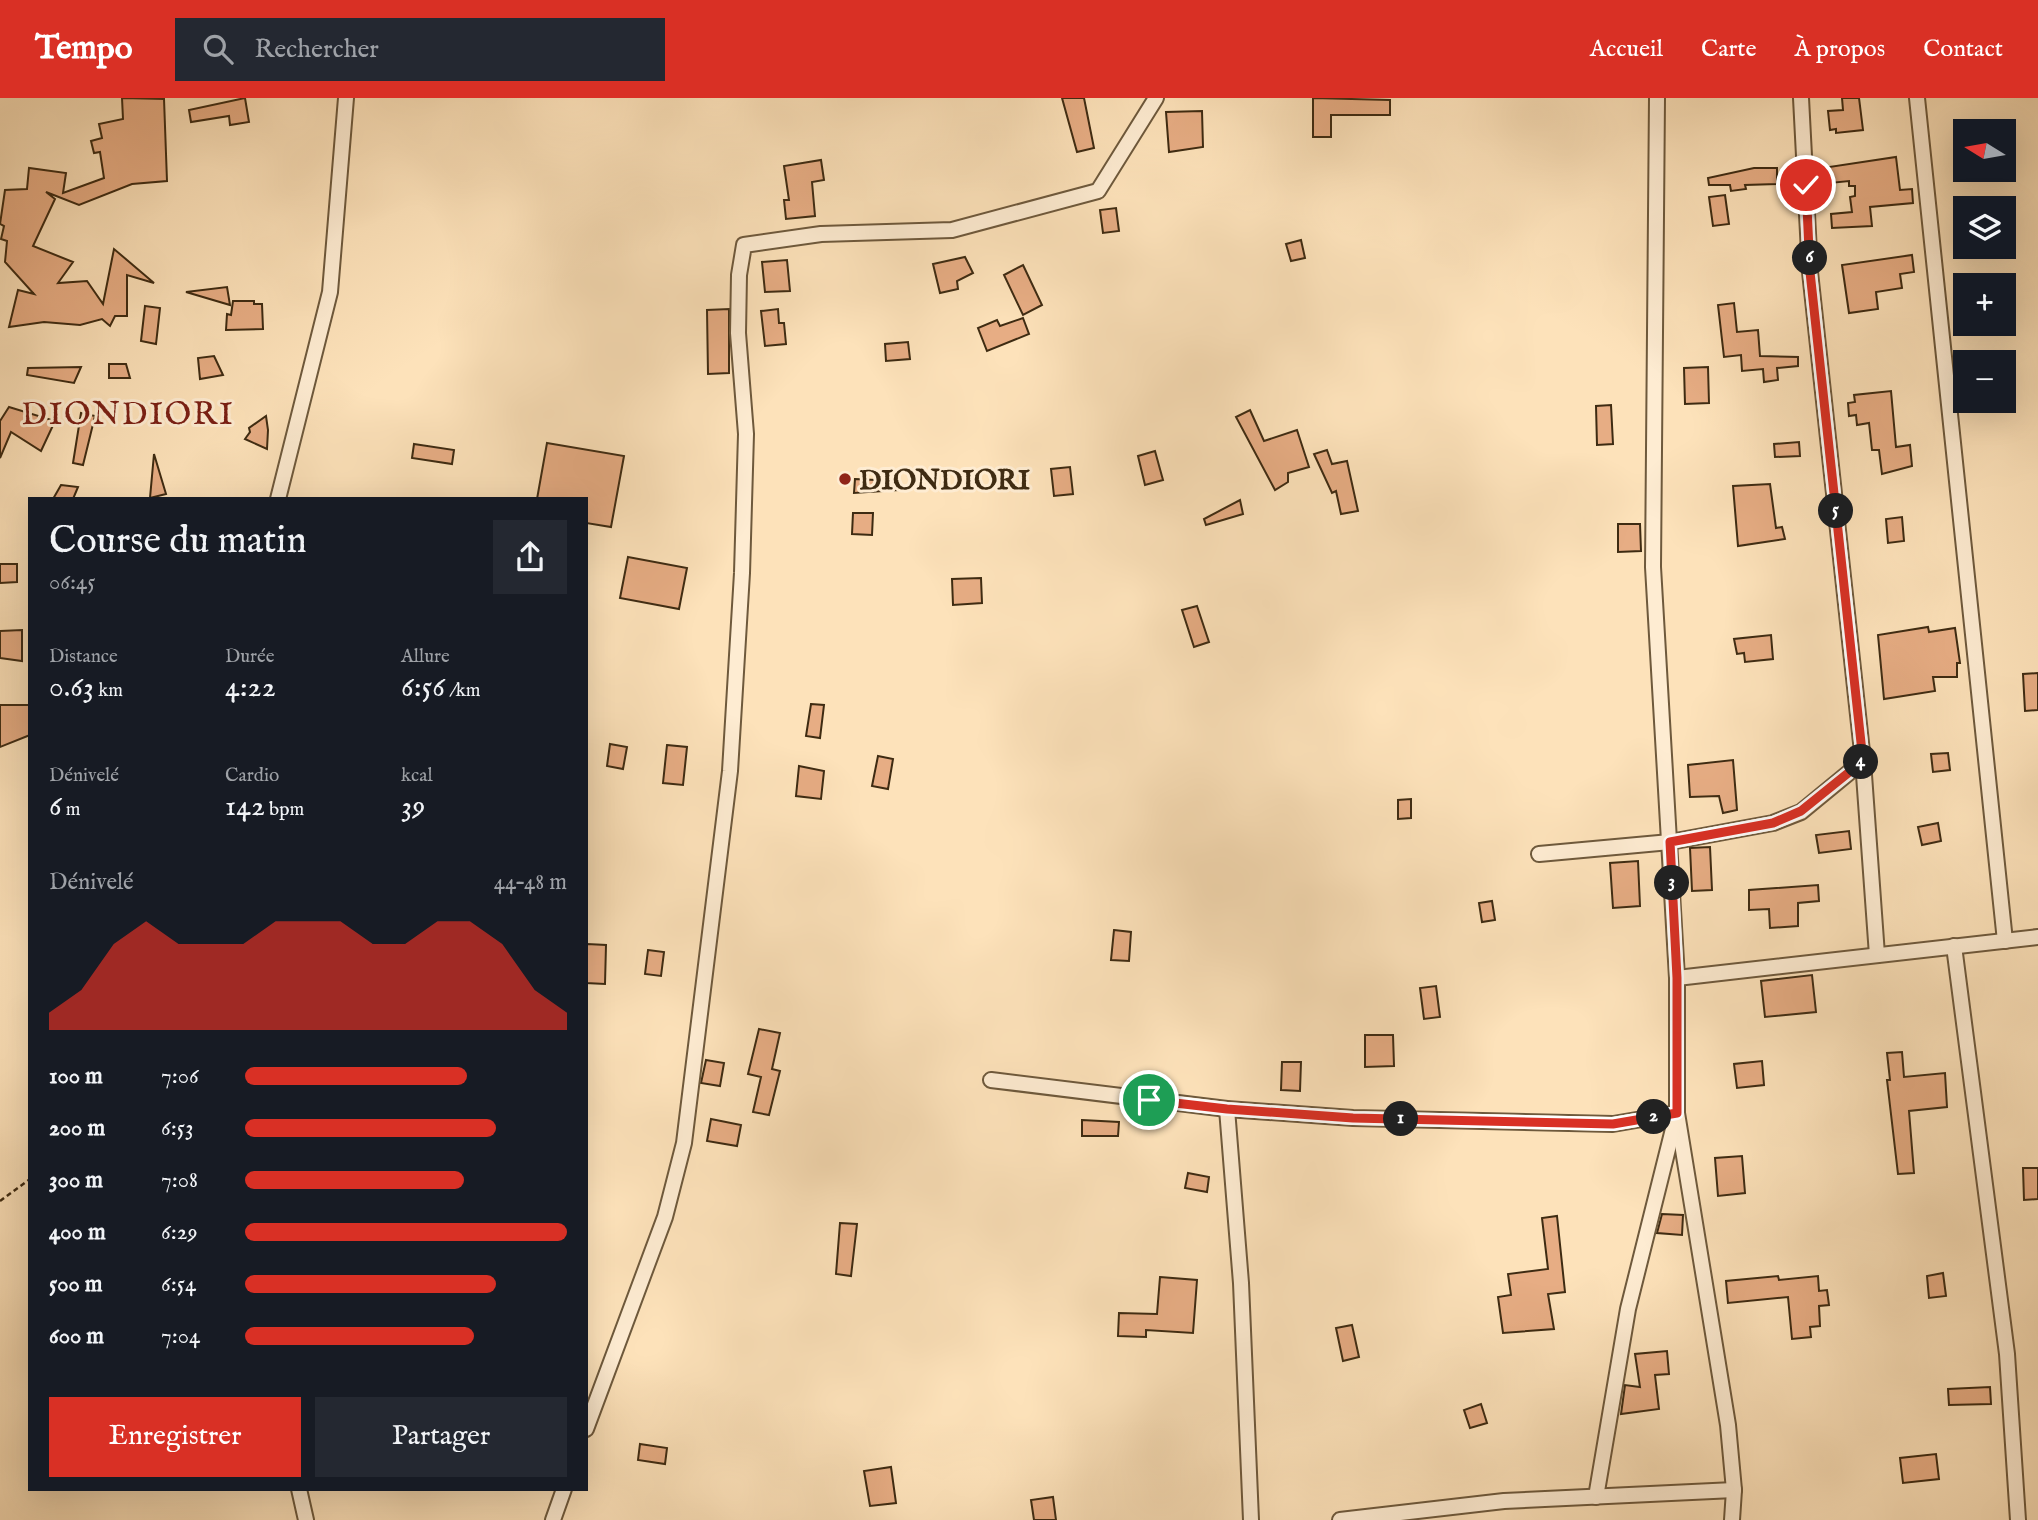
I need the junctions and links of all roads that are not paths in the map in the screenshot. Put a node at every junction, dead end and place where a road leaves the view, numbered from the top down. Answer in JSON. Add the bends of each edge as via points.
{"nodes":[{"id":1,"x":346,"y":98,"type":"edge"},
{"id":2,"x":1156,"y":98,"type":"edge"},
{"id":3,"x":1657,"y":98,"type":"edge"},
{"id":4,"x":1801,"y":98,"type":"edge"},
{"id":5,"x":1917,"y":98,"type":"edge"},
{"id":6,"x":279,"y":497,"type":"edge"},
{"id":7,"x":1863,"y":761,"type":"junction"},
{"id":8,"x":1670,"y":842,"type":"junction"},
{"id":9,"x":1539,"y":854,"type":"dead end"},
{"id":10,"x":2038,"y":937,"type":"edge"},
{"id":11,"x":2005,"y":941,"type":"junction"},
{"id":12,"x":1954,"y":946,"type":"junction"},
{"id":13,"x":1877,"y":955,"type":"junction"},
{"id":14,"x":1677,"y":978,"type":"junction"},
{"id":15,"x":991,"y":1080,"type":"dead end"},
{"id":16,"x":1227,"y":1109,"type":"junction"},
{"id":17,"x":1677,"y":1113,"type":"junction"},
{"id":18,"x":588,"y":1424,"type":"edge"},
{"id":19,"x":1734,"y":1489,"type":"junction"},
{"id":20,"x":299,"y":1491,"type":"edge"},
{"id":21,"x":563,"y":1491,"type":"edge"},
{"id":22,"x":1596,"y":1497,"type":"junction"},
{"id":23,"x":306,"y":1520,"type":"edge"},
{"id":24,"x":552,"y":1520,"type":"edge"},
{"id":25,"x":1251,"y":1520,"type":"edge"},
{"id":26,"x":1340,"y":1520,"type":"edge"},
{"id":27,"x":1732,"y":1520,"type":"edge"},
{"id":28,"x":2018,"y":1520,"type":"edge"}],
"edges":[{"from":1,"to":6,"type":"street","via":[[331,292]]},
{"from":2,"to":18,"type":"street","via":[[1098,191],[951,230],[821,234],[744,245],[738,332],[745,448],[732,745],[684,1143],[665,1217]]},
{"from":3,"to":8,"type":"street","via":[[1654,567]]},
{"from":4,"to":7,"type":"street","via":[[1810,272]]},
{"from":5,"to":11,"type":"street"},
{"from":7,"to":8,"type":"street","via":[[1792,816]]},
{"from":7,"to":13,"type":"street"},
{"from":8,"to":9,"type":"street"},
{"from":8,"to":14,"type":"street"},
{"from":10,"to":11,"type":"street"},
{"from":11,"to":12,"type":"street"},
{"from":12,"to":13,"type":"street"},
{"from":12,"to":28,"type":"street","via":[[2007,1354]]},
{"from":13,"to":14,"type":"street"},
{"from":14,"to":17,"type":"street"},
{"from":15,"to":16,"type":"street"},
{"from":16,"to":17,"type":"street","via":[[1353,1118],[1613,1124]]},
{"from":16,"to":25,"type":"street","via":[[1241,1283]]},
{"from":17,"to":19,"type":"street","via":[[1706,1273]]},
{"from":17,"to":22,"type":"street","via":[[1628,1309]]},
{"from":19,"to":22,"type":"street"},
{"from":19,"to":27,"type":"street"},
{"from":20,"to":23,"type":"street"},
{"from":21,"to":24,"type":"street"},
{"from":22,"to":26,"type":"street","via":[[1504,1501]]}]}
